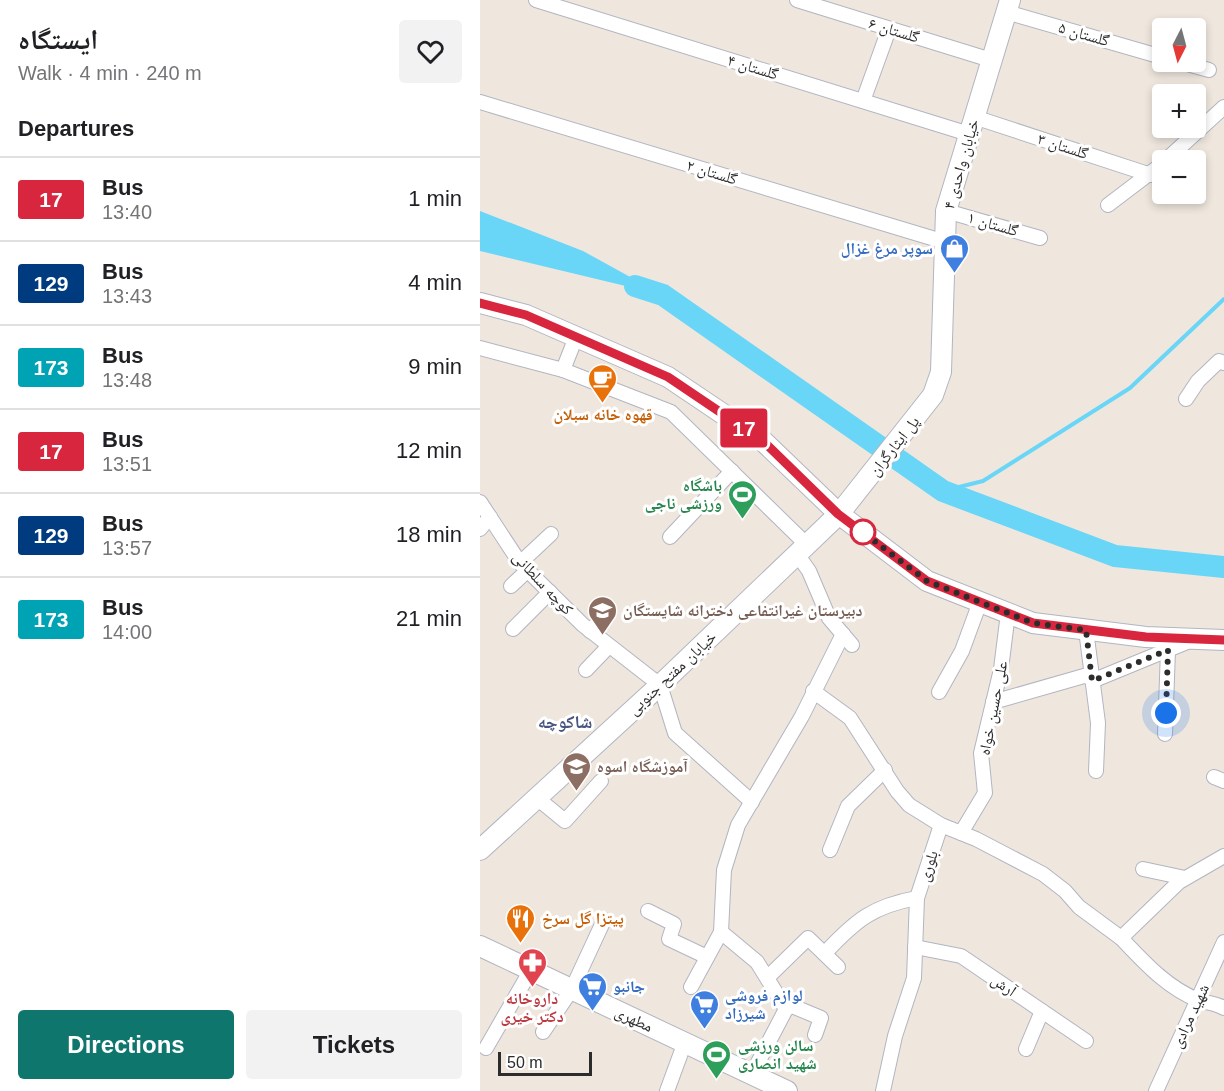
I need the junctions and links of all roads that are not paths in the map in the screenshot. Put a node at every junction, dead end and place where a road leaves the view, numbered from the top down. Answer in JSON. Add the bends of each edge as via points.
{"nodes":[{"id":1,"x":536,"y":0,"type":"edge"},
{"id":2,"x":796,"y":0,"type":"edge"},
{"id":3,"x":1008,"y":6,"type":"edge"},
{"id":4,"x":888,"y":28,"type":"junction"},
{"id":5,"x":1152,"y":54,"type":"edge"},
{"id":6,"x":991,"y":60,"type":"junction"},
{"id":7,"x":1206,"y":69,"type":"edge"},
{"id":8,"x":1209,"y":70,"type":"dead end"},
{"id":9,"x":863,"y":101,"type":"junction"},
{"id":10,"x":480,"y":102,"type":"edge"},
{"id":11,"x":1224,"y":107,"type":"edge"},
{"id":12,"x":972,"y":125,"type":"junction"},
{"id":13,"x":1177,"y":150,"type":"edge"},
{"id":14,"x":1151,"y":175,"type":"joint"},
{"id":15,"x":1108,"y":205,"type":"dead end"},
{"id":16,"x":946,"y":211,"type":"junction"},
{"id":17,"x":1040,"y":238,"type":"dead end"},
{"id":18,"x":945,"y":242,"type":"junction"},
{"id":19,"x":480,"y":303,"type":"edge"},
{"id":20,"x":576,"y":337,"type":"junction"},
{"id":21,"x":480,"y":348,"type":"edge"},
{"id":22,"x":1224,"y":363,"type":"edge"},
{"id":23,"x":563,"y":370,"type":"junction"},
{"id":24,"x":1186,"y":399,"type":"dead end"},
{"id":25,"x":928,"y":402,"type":"joint"},
{"id":26,"x":732,"y":471,"type":"junction"},
{"id":27,"x":859,"y":490,"type":"joint"},
{"id":28,"x":480,"y":502,"type":"edge"},
{"id":29,"x":838,"y":514,"type":"junction"},
{"id":30,"x":490,"y":517,"type":"junction"},
{"id":31,"x":480,"y":529,"type":"edge"},
{"id":32,"x":551,"y":534,"type":"dead end"},
{"id":33,"x":670,"y":537,"type":"dead end"},
{"id":34,"x":801,"y":549,"type":"junction"},
{"id":35,"x":524,"y":566,"type":"junction"},
{"id":36,"x":511,"y":586,"type":"dead end"},
{"id":37,"x":550,"y":592,"type":"junction"},
{"id":38,"x":980,"y":602,"type":"junction"},
{"id":39,"x":609,"y":611,"type":"dead end"},
{"id":40,"x":1008,"y":613,"type":"junction"},
{"id":41,"x":513,"y":629,"type":"dead end"},
{"id":42,"x":1086,"y":630,"type":"junction"},
{"id":43,"x":590,"y":631,"type":"junction"},
{"id":44,"x":843,"y":633,"type":"junction"},
{"id":45,"x":1194,"y":639,"type":"junction"},
{"id":46,"x":1224,"y":640,"type":"edge"},
{"id":47,"x":852,"y":645,"type":"dead end"},
{"id":48,"x":609,"y":646,"type":"junction"},
{"id":49,"x":1168,"y":650,"type":"junction"},
{"id":50,"x":586,"y":670,"type":"dead end"},
{"id":51,"x":1092,"y":678,"type":"junction"},
{"id":52,"x":660,"y":685,"type":"junction"},
{"id":53,"x":813,"y":691,"type":"junction"},
{"id":54,"x":939,"y":692,"type":"dead end"},
{"id":55,"x":993,"y":702,"type":"junction"},
{"id":56,"x":1165,"y":734,"type":"dead end"},
{"id":57,"x":885,"y":770,"type":"junction"},
{"id":58,"x":1096,"y":771,"type":"dead end"},
{"id":59,"x":600,"y":781,"type":"dead end"},
{"id":60,"x":537,"y":798,"type":"junction"},
{"id":61,"x":752,"y":802,"type":"junction"},
{"id":62,"x":941,"y":825,"type":"junction"},
{"id":63,"x":961,"y":833,"type":"junction"},
{"id":64,"x":480,"y":850,"type":"edge"},
{"id":65,"x":830,"y":850,"type":"dead end"},
{"id":66,"x":1224,"y":856,"type":"edge"},
{"id":67,"x":1143,"y":869,"type":"dead end"},
{"id":68,"x":1185,"y":878,"type":"junction"},
{"id":69,"x":917,"y":898,"type":"junction"},
{"id":70,"x":648,"y":911,"type":"dead end"},
{"id":71,"x":604,"y":920,"type":"dead end"},
{"id":72,"x":721,"y":932,"type":"junction"},
{"id":73,"x":1121,"y":938,"type":"junction"},
{"id":74,"x":1224,"y":942,"type":"edge"},
{"id":75,"x":480,"y":946,"type":"edge"},
{"id":76,"x":915,"y":947,"type":"junction"},
{"id":77,"x":826,"y":952,"type":"junction"},
{"id":78,"x":707,"y":957,"type":"junction"},
{"id":79,"x":838,"y":967,"type":"dead end"},
{"id":80,"x":531,"y":970,"type":"junction"},
{"id":81,"x":768,"y":977,"type":"junction"},
{"id":82,"x":691,"y":987,"type":"dead end"},
{"id":83,"x":572,"y":989,"type":"junction"},
{"id":84,"x":1198,"y":1000,"type":"junction"},
{"id":85,"x":1224,"y":1008,"type":"edge"},
{"id":86,"x":786,"y":1009,"type":"junction"},
{"id":87,"x":1042,"y":1011,"type":"junction"},
{"id":88,"x":543,"y":1032,"type":"dead end"},
{"id":89,"x":815,"y":1035,"type":"dead end"},
{"id":90,"x":1086,"y":1041,"type":"dead end"},
{"id":91,"x":684,"y":1042,"type":"junction"},
{"id":92,"x":486,"y":1048,"type":"dead end"},
{"id":93,"x":1026,"y":1049,"type":"dead end"},
{"id":94,"x":752,"y":1074,"type":"junction"},
{"id":95,"x":667,"y":1091,"type":"edge"},
{"id":96,"x":787,"y":1091,"type":"edge"},
{"id":97,"x":884,"y":1091,"type":"edge"},
{"id":98,"x":1156,"y":1091,"type":"edge"}],
"edges":[{"from":1,"to":9,"type":"street","name":"گلستان ۴"},
{"from":2,"to":4,"type":"street","name":"گلستان ۶"},
{"from":3,"to":5,"type":"street","name":"گلستان ۵"},
{"from":3,"to":6,"type":"main road","name":"خیابان واحدی ۴"},
{"from":4,"to":6,"type":"street","name":"گلستان ۶"},
{"from":4,"to":9,"type":"street"},
{"from":6,"to":12,"type":"main road","name":"خیابان واحدی ۴"},
{"from":7,"to":8,"type":"street"},
{"from":9,"to":12,"type":"street","name":"گلستان ۴"},
{"from":10,"to":18,"type":"street","name":"گلستان ۲"},
{"from":11,"to":13,"type":"street"},
{"from":12,"to":14,"type":"street","name":"گلستان ۳"},
{"from":12,"to":16,"type":"main road","name":"خیابان واحدی ۴"},
{"from":14,"to":15,"type":"street"},
{"from":16,"to":17,"type":"street","name":"گلستان ۱"},
{"from":16,"to":18,"type":"main road","name":"خیابان واحدی ۴"},
{"from":18,"to":25,"type":"main road","name":"خیابان واحدی ۴","via":[[941,372]]},
{"from":19,"to":20,"type":"main road","via":[[526,315]]},
{"from":20,"to":23,"type":"street"},
{"from":20,"to":29,"type":"main road","via":[[677,383],[763,441]]},
{"from":21,"to":23,"type":"street"},
{"from":22,"to":24,"type":"street","via":[[1219,361]]},
{"from":23,"to":26,"type":"street","via":[[671,412]]},
{"from":25,"to":27,"type":"main road","name":"پل ایثارگران"},
{"from":26,"to":33,"type":"street"},
{"from":26,"to":34,"type":"street"},
{"from":27,"to":29,"type":"main road","name":"خیابان مفتح جنوبی"},
{"from":28,"to":30,"type":"street","name":"کوچه سلطانی"},
{"from":29,"to":34,"type":"main road","name":"خیابان مفتح جنوبی"},
{"from":29,"to":38,"type":"main road","via":[[927,581]]},
{"from":30,"to":31,"type":"street"},
{"from":30,"to":35,"type":"street","name":"کوچه سلطانی"},
{"from":32,"to":35,"type":"street"},
{"from":34,"to":44,"type":"street","via":[[829,618]]},
{"from":34,"to":52,"type":"main road","name":"خیابان مفتح جنوبی"},
{"from":35,"to":36,"type":"street"},
{"from":35,"to":37,"type":"street","name":"کوچه سلطانی"},
{"from":37,"to":41,"type":"street"},
{"from":37,"to":43,"type":"street","name":"کوچه سلطانی"},
{"from":38,"to":40,"type":"main road"},
{"from":38,"to":54,"type":"street","via":[[962,651]]},
{"from":39,"to":43,"type":"street"},
{"from":40,"to":42,"type":"main road","via":[[1033,623]]},
{"from":40,"to":55,"type":"street","name":"علی حسین خواه"},
{"from":42,"to":45,"type":"main road"},
{"from":42,"to":51,"type":"street"},
{"from":43,"to":48,"type":"street","name":"کوچه سلطانی"},
{"from":44,"to":47,"type":"street"},
{"from":44,"to":53,"type":"street"},
{"from":45,"to":46,"type":"main road"},
{"from":45,"to":49,"type":"street"},
{"from":48,"to":50,"type":"street"},
{"from":48,"to":52,"type":"street","name":"کوچه سلطانی"},
{"from":49,"to":51,"type":"street"},
{"from":49,"to":56,"type":"street"},
{"from":51,"to":55,"type":"street"},
{"from":51,"to":58,"type":"street","via":[[1098,723]]},
{"from":52,"to":60,"type":"main road","name":"خیابان مفتح جنوبی"},
{"from":52,"to":61,"type":"street","via":[[675,733]]},
{"from":53,"to":57,"type":"street","via":[[850,718]]},
{"from":53,"to":61,"type":"street"},
{"from":55,"to":63,"type":"street","name":"علی حسین خواه","via":[[981,753],[985,793]]},
{"from":57,"to":62,"type":"street","via":[[909,805]]},
{"from":57,"to":65,"type":"street","via":[[848,806]]},
{"from":59,"to":60,"type":"street","via":[[566,821]]},
{"from":60,"to":64,"type":"main road","name":"خیابان مفتح جنوبی"},
{"from":61,"to":72,"type":"street","via":[[738,825],[724,870]]},
{"from":62,"to":63,"type":"street"},
{"from":62,"to":69,"type":"street","name":"بلوری"},
{"from":63,"to":73,"type":"street","via":[[1043,874]]},
{"from":66,"to":68,"type":"street"},
{"from":67,"to":68,"type":"street"},
{"from":68,"to":73,"type":"street"},
{"from":69,"to":76,"type":"street","name":"بلوری"},
{"from":69,"to":77,"type":"street","via":[[890,903],[852,923]]},
{"from":70,"to":78,"type":"street","via":[[674,924],[669,939]]},
{"from":71,"to":83,"type":"street"},
{"from":72,"to":78,"type":"street"},
{"from":72,"to":81,"type":"street","via":[[757,962]]},
{"from":73,"to":84,"type":"street","via":[[1157,975]]},
{"from":74,"to":84,"type":"street","name":"شهید مرادی"},
{"from":75,"to":80,"type":"main road","name":"مطهری"},
{"from":76,"to":87,"type":"street","name":"آرش","via":[[962,956]]},
{"from":76,"to":97,"type":"street","name":"بلوری","via":[[914,978],[895,1036]]},
{"from":77,"to":79,"type":"street"},
{"from":77,"to":81,"type":"street","via":[[808,938]]},
{"from":78,"to":82,"type":"street"},
{"from":80,"to":83,"type":"main road","name":"مطهری"},
{"from":80,"to":92,"type":"street"},
{"from":81,"to":86,"type":"street"},
{"from":83,"to":88,"type":"street"},
{"from":83,"to":91,"type":"main road","name":"مطهری"},
{"from":84,"to":85,"type":"street"},
{"from":84,"to":98,"type":"street","name":"شهید مرادی"},
{"from":86,"to":89,"type":"street","via":[[792,1006],[821,1018]]},
{"from":86,"to":94,"type":"street"},
{"from":87,"to":90,"type":"street","name":"آرش"},
{"from":87,"to":93,"type":"street"},
{"from":91,"to":94,"type":"main road","name":"مطهری"},
{"from":91,"to":95,"type":"street"},
{"from":94,"to":96,"type":"main road","name":"مطهری"}]}
